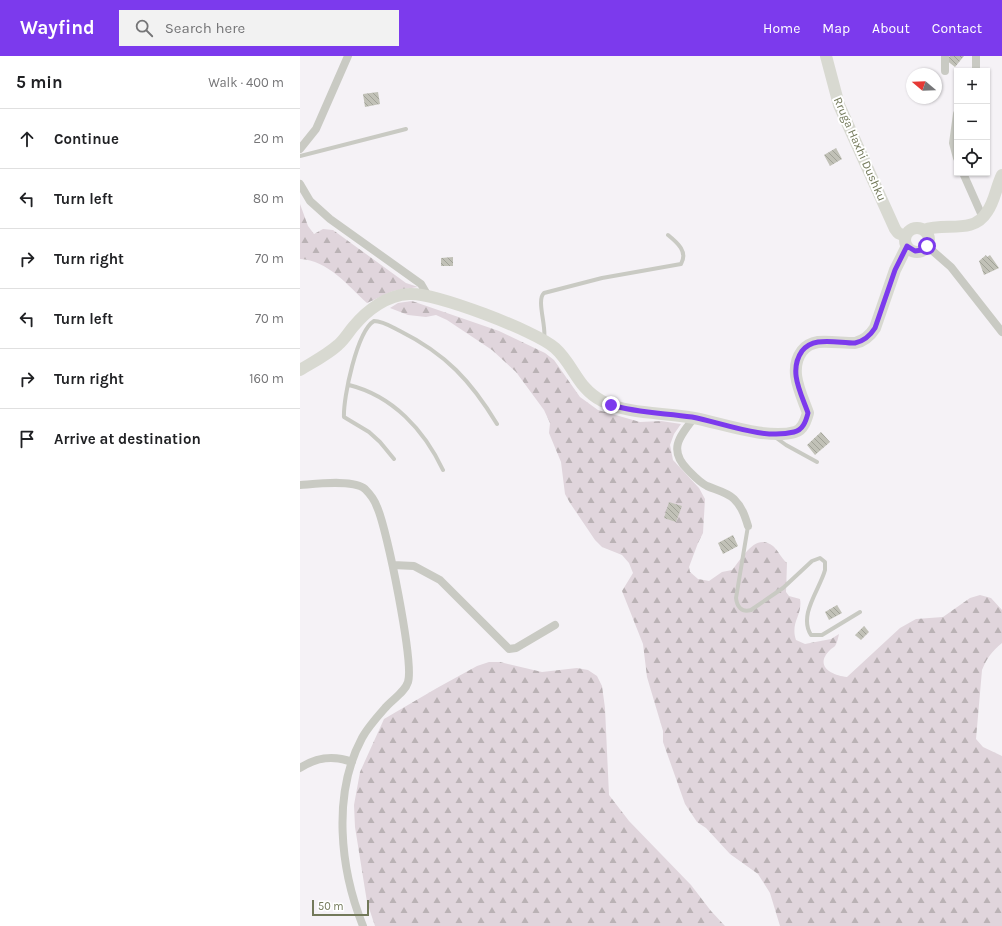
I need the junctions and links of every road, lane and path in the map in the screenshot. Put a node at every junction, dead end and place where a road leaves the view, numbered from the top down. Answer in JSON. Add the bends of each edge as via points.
{"nodes":[{"id":1,"x":348,"y":56,"type":"edge"},
{"id":2,"x":826,"y":56,"type":"edge"},
{"id":3,"x":945,"y":56,"type":"edge"},
{"id":4,"x":976,"y":56,"type":"edge"},
{"id":5,"x":976,"y":68,"type":"edge"},
{"id":6,"x":945,"y":71,"type":"dead end"},
{"id":7,"x":406,"y":129,"type":"dead end"},
{"id":8,"x":954,"y":136,"type":"edge"},
{"id":9,"x":954,"y":147,"type":"edge"},
{"id":10,"x":300,"y":149,"type":"edge"},
{"id":11,"x":300,"y":156,"type":"edge"},
{"id":12,"x":1002,"y":175,"type":"edge"},
{"id":13,"x":964,"y":176,"type":"edge"},
{"id":14,"x":300,"y":184,"type":"edge"},
{"id":15,"x":983,"y":218,"type":"junction"},
{"id":16,"x":924,"y":230,"type":"junction"},
{"id":17,"x":668,"y":235,"type":"dead end"},
{"id":18,"x":906,"y":241,"type":"junction"},
{"id":19,"x":927,"y":246,"type":"junction"},
{"id":20,"x":428,"y":296,"type":"junction"},
{"id":21,"x":354,"y":326,"type":"junction"},
{"id":22,"x":1002,"y":332,"type":"edge"},
{"id":23,"x":364,"y":333,"type":"junction"},
{"id":24,"x":544,"y":340,"type":"junction"},
{"id":25,"x":300,"y":370,"type":"edge"},
{"id":26,"x":349,"y":385,"type":"junction"},
{"id":27,"x":694,"y":418,"type":"junction"},
{"id":28,"x":497,"y":424,"type":"dead end"},
{"id":29,"x":770,"y":433,"type":"junction"},
{"id":30,"x":394,"y":459,"type":"dead end"},
{"id":31,"x":817,"y":462,"type":"dead end"},
{"id":32,"x":443,"y":470,"type":"dead end"},
{"id":33,"x":300,"y":485,"type":"edge"},
{"id":34,"x":748,"y":526,"type":"joint"},
{"id":35,"x":393,"y":565,"type":"junction"},
{"id":36,"x":860,"y":612,"type":"dead end"},
{"id":37,"x":555,"y":625,"type":"dead end"},
{"id":38,"x":352,"y":762,"type":"junction"},
{"id":39,"x":300,"y":768,"type":"edge"},
{"id":40,"x":363,"y":926,"type":"edge"}],
"edges":[{"from":1,"to":10,"type":"street","via":[[316,129]]},
{"from":2,"to":18,"type":"street","name":"Rruga Haxhi Dushku","via":[[839,105],[895,228]]},
{"from":3,"to":6,"type":"street"},
{"from":4,"to":5,"type":"street"},
{"from":7,"to":11,"type":"lane"},
{"from":8,"to":9,"type":"street"},
{"from":12,"to":15,"type":"street"},
{"from":13,"to":15,"type":"street"},
{"from":14,"to":20,"type":"street","via":[[310,201],[330,219],[421,284]]},
{"from":15,"to":16,"type":"street","via":[[969,226],[932,227]]},
{"from":16,"to":18,"type":"street","via":[[913,228]]},
{"from":16,"to":19,"type":"street","via":[[928,239]]},
{"from":17,"to":24,"type":"lane","via":[[683,250],[681,264],[602,278],[544,293],[540,299],[546,332]]},
{"from":18,"to":19,"type":"street","via":[[915,251]]},
{"from":18,"to":29,"type":"street","via":[[871,334],[861,342],[819,342],[804,348],[797,357],[795,370],[808,413],[806,420],[796,432]]},
{"from":19,"to":22,"type":"street","via":[[951,267]]},
{"from":20,"to":21,"type":"street","via":[[400,295],[370,310]]},
{"from":20,"to":24,"type":"street"},
{"from":21,"to":23,"type":"lane"},
{"from":21,"to":25,"type":"street","via":[[339,344]]},
{"from":23,"to":26,"type":"lane","via":[[355,356]]},
{"from":23,"to":28,"type":"lane","via":[[371,323],[378,321],[411,336],[432,350],[468,381]]},
{"from":24,"to":27,"type":"street","via":[[564,357],[583,387],[601,400],[621,408]]},
{"from":26,"to":30,"type":"lane","via":[[344,417],[369,432]]},
{"from":26,"to":32,"type":"lane","via":[[378,395],[407,417],[430,445]]},
{"from":27,"to":29,"type":"street"},
{"from":27,"to":34,"type":"street","via":[[677,443],[680,462],[706,485],[733,498],[745,515]]},
{"from":29,"to":31,"type":"lane"},
{"from":33,"to":35,"type":"street","via":[[357,484],[365,490],[377,506]]},
{"from":34,"to":36,"type":"lane","via":[[736,598],[736,604],[740,609],[751,610],[783,588],[812,561],[820,558],[825,562],[826,570],[806,622],[811,635],[822,636]]},
{"from":35,"to":37,"type":"street","via":[[414,566],[440,580],[509,649],[516,648]]},
{"from":35,"to":38,"type":"street","via":[[409,673],[408,682],[362,738]]},
{"from":38,"to":39,"type":"street","via":[[341,758],[327,758],[313,760]]},
{"from":38,"to":40,"type":"street","via":[[342,810],[342,823],[352,899]]}]}
